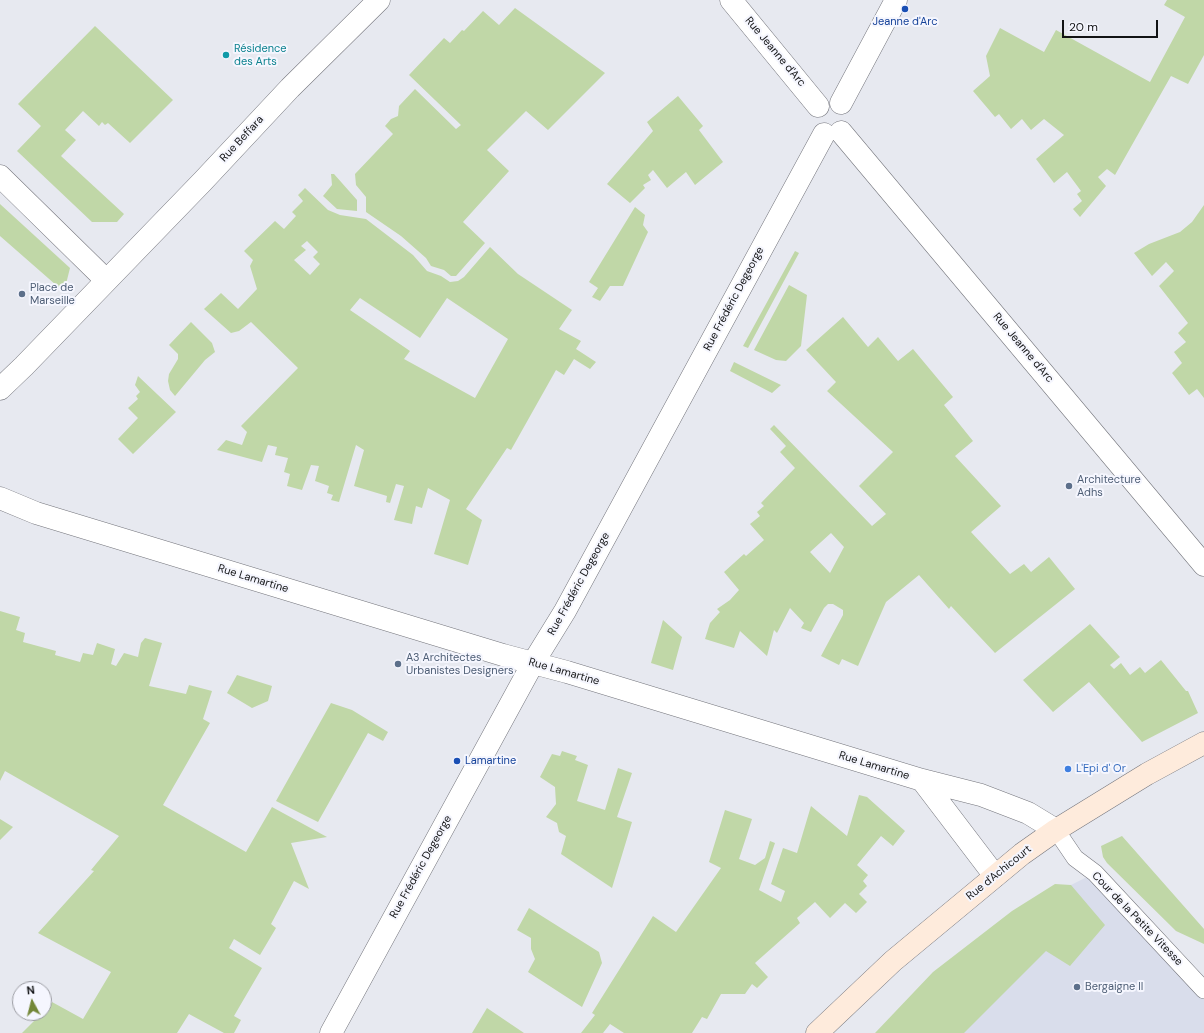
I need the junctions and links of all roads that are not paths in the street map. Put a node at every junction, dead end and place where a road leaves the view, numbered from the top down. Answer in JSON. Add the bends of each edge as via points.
{"nodes":[{"id":1,"x":379,"y":0,"type":"edge"},
{"id":2,"x":731,"y":0,"type":"edge"},
{"id":3,"x":896,"y":0,"type":"edge"},
{"id":4,"x":841,"y":103,"type":"junction"},
{"id":5,"x":818,"y":106,"type":"junction"},
{"id":6,"x":832,"y":133,"type":"junction"},
{"id":7,"x":0,"y":176,"type":"edge"},
{"id":8,"x":106,"y":280,"type":"junction"},
{"id":9,"x":0,"y":389,"type":"edge"},
{"id":10,"x":0,"y":498,"type":"edge"},
{"id":11,"x":1204,"y":565,"type":"edge"},
{"id":12,"x":533,"y":663,"type":"junction"},
{"id":13,"x":1204,"y":743,"type":"edge"},
{"id":14,"x":922,"y":780,"type":"junction"},
{"id":15,"x":1056,"y":830,"type":"junction"},
{"id":16,"x":995,"y":876,"type":"junction"},
{"id":17,"x":1204,"y":990,"type":"edge"},
{"id":18,"x":331,"y":1033,"type":"edge"},
{"id":19,"x":817,"y":1033,"type":"edge"}],
"edges":[{"from":1,"to":8,"type":"street","name":"Rue Beffara","via":[[290,88]]},
{"from":2,"to":5,"type":"street","name":"Rue Jeanne d'Arc"},
{"from":3,"to":4,"type":"street"},
{"from":4,"to":5,"type":"street","via":[[834,100],[825,101]]},
{"from":4,"to":6,"type":"street","via":[[846,108],[846,128]]},
{"from":5,"to":6,"type":"street","via":[[814,112],[814,121],[818,129]]},
{"from":6,"to":11,"type":"street","name":"Rue Jeanne d'Arc"},
{"from":6,"to":12,"type":"street","name":"Rue Frédéric Degeorge","via":[[565,611]]},
{"from":7,"to":8,"type":"street"},
{"from":8,"to":9,"type":"street"},
{"from":10,"to":12,"type":"street","name":"Rue Lamartine","via":[[36,512]]},
{"from":12,"to":14,"type":"street","name":"Rue Lamartine"},
{"from":12,"to":18,"type":"street","name":"Rue Frédéric Degeorge"},
{"from":13,"to":15,"type":"street","name":"Rue d'Achicourt","via":[[1146,774]]},
{"from":14,"to":15,"type":"street","name":"Rue Lamartine","via":[[1007,804]]},
{"from":14,"to":16,"type":"street"},
{"from":15,"to":16,"type":"street","name":"Rue d'Achicourt"},
{"from":15,"to":17,"type":"lane","name":"Cour de la Petite Vitesse","via":[[1075,858],[1100,878]]},
{"from":16,"to":19,"type":"street","name":"Rue d'Achicourt","via":[[893,961]]}]}
